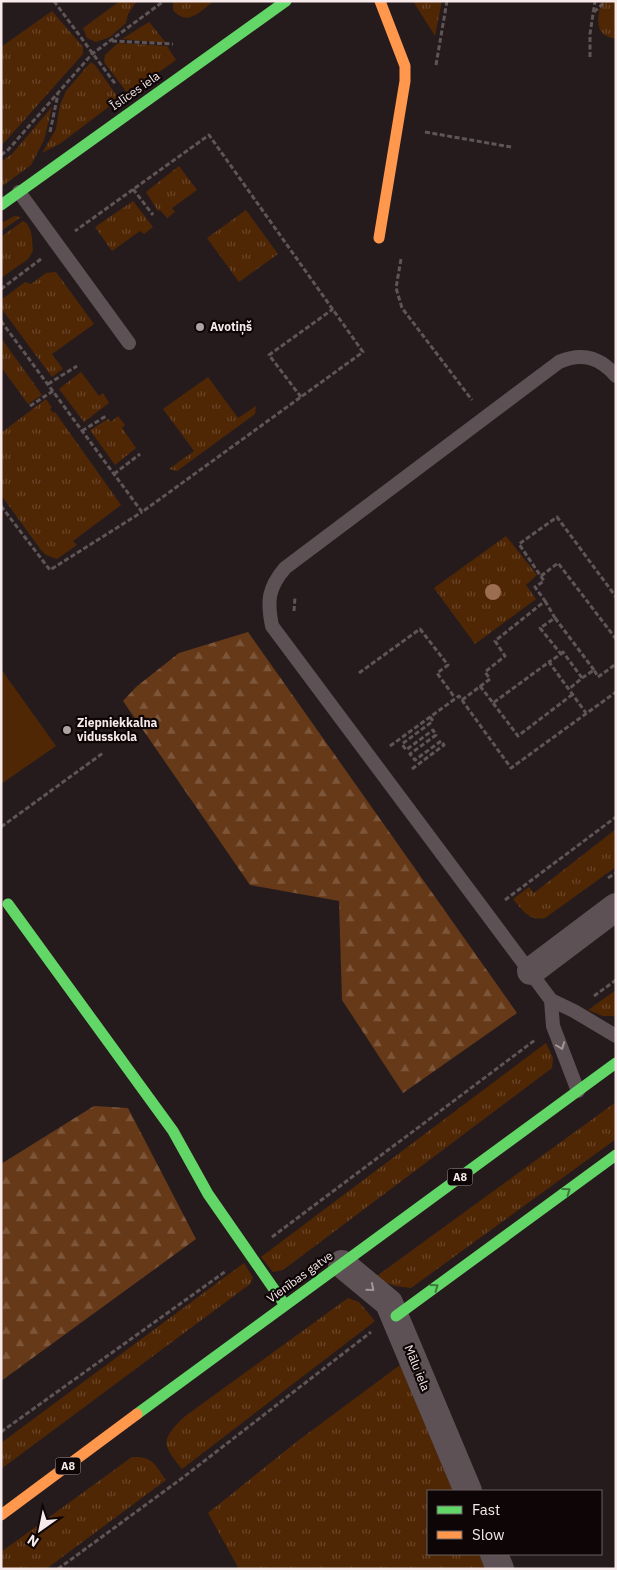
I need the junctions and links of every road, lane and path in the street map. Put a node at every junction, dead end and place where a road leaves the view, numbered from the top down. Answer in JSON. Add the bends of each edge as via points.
{"nodes":[{"id":1,"x":54,"y":1,"type":"edge"},
{"id":2,"x":164,"y":1,"type":"edge"},
{"id":3,"x":286,"y":1,"type":"edge"},
{"id":4,"x":380,"y":1,"type":"edge"},
{"id":5,"x":447,"y":1,"type":"edge"},
{"id":6,"x":595,"y":1,"type":"edge"},
{"id":7,"x":606,"y":1,"type":"edge"},
{"id":8,"x":594,"y":12,"type":"junction"},
{"id":9,"x":111,"y":41,"type":"junction"},
{"id":10,"x":177,"y":44,"type":"dead end"},
{"id":11,"x":92,"y":54,"type":"junction"},
{"id":12,"x":590,"y":57,"type":"dead end"},
{"id":13,"x":436,"y":66,"type":"dead end"},
{"id":14,"x":133,"y":109,"type":"junction"},
{"id":15,"x":422,"y":141,"type":"dead end"},
{"id":16,"x":510,"y":147,"type":"dead end"},
{"id":17,"x":1,"y":155,"type":"edge"},
{"id":18,"x":133,"y":189,"type":"junction"},
{"id":19,"x":19,"y":192,"type":"junction"},
{"id":20,"x":1,"y":205,"type":"edge"},
{"id":21,"x":153,"y":215,"type":"dead end"},
{"id":22,"x":379,"y":238,"type":"dead end"},
{"id":23,"x":57,"y":244,"type":"junction"},
{"id":24,"x":401,"y":258,"type":"dead end"},
{"id":25,"x":1,"y":289,"type":"edge"},
{"id":26,"x":333,"y":309,"type":"junction"},
{"id":27,"x":1,"y":321,"type":"edge"},
{"id":28,"x":129,"y":343,"type":"dead end"},
{"id":29,"x":77,"y":366,"type":"dead end"},
{"id":30,"x":616,"y":376,"type":"edge"},
{"id":31,"x":48,"y":384,"type":"junction"},
{"id":32,"x":53,"y":391,"type":"junction"},
{"id":33,"x":301,"y":397,"type":"junction"},
{"id":34,"x":30,"y":406,"type":"dead end"},
{"id":35,"x":106,"y":416,"type":"dead end"},
{"id":36,"x":485,"y":417,"type":"junction"},
{"id":37,"x":82,"y":431,"type":"junction"},
{"id":38,"x":140,"y":454,"type":"dead end"},
{"id":39,"x":114,"y":474,"type":"junction"},
{"id":40,"x":1,"y":506,"type":"edge"},
{"id":41,"x":142,"y":512,"type":"junction"},
{"id":42,"x":541,"y":576,"type":"junction"},
{"id":43,"x":295,"y":588,"type":"dead end"},
{"id":44,"x":616,"y":597,"type":"edge"},
{"id":45,"x":545,"y":601,"type":"junction"},
{"id":46,"x":555,"y":618,"type":"junction"},
{"id":47,"x":294,"y":619,"type":"dead end"},
{"id":48,"x":616,"y":639,"type":"edge"},
{"id":49,"x":561,"y":654,"type":"junction"},
{"id":50,"x":550,"y":662,"type":"junction"},
{"id":51,"x":616,"y":664,"type":"edge"},
{"id":52,"x":594,"y":670,"type":"junction"},
{"id":53,"x":359,"y":673,"type":"dead end"},
{"id":54,"x":582,"y":678,"type":"junction"},
{"id":55,"x":480,"y":686,"type":"junction"},
{"id":56,"x":568,"y":689,"type":"junction"},
{"id":57,"x":616,"y":692,"type":"edge"},
{"id":58,"x":573,"y":694,"type":"junction"},
{"id":59,"x":455,"y":698,"type":"junction"},
{"id":60,"x":462,"y":700,"type":"junction"},
{"id":61,"x":493,"y":704,"type":"junction"},
{"id":62,"x":586,"y":713,"type":"junction"},
{"id":63,"x":430,"y":717,"type":"junction"},
{"id":64,"x":384,"y":739,"type":"dead end"},
{"id":65,"x":389,"y":746,"type":"junction"},
{"id":66,"x":104,"y":753,"type":"dead end"},
{"id":67,"x":395,"y":754,"type":"dead end"},
{"id":68,"x":412,"y":769,"type":"dead end"},
{"id":69,"x":616,"y":818,"type":"edge"},
{"id":70,"x":1,"y":827,"type":"edge"},
{"id":71,"x":616,"y":873,"type":"edge"},
{"id":72,"x":608,"y":879,"type":"dead end"},
{"id":73,"x":499,"y":892,"type":"dead end"},
{"id":74,"x":505,"y":900,"type":"junction"},
{"id":75,"x":8,"y":904,"type":"dead end"},
{"id":76,"x":510,"y":907,"type":"dead end"},
{"id":77,"x":616,"y":907,"type":"edge"},
{"id":78,"x":531,"y":971,"type":"junction"},
{"id":79,"x":616,"y":980,"type":"edge"},
{"id":80,"x":551,"y":1000,"type":"junction"},
{"id":81,"x":574,"y":1011,"type":"junction"},
{"id":82,"x":553,"y":1026,"type":"junction"},
{"id":83,"x":616,"y":1036,"type":"edge"},
{"id":84,"x":616,"y":1064,"type":"edge"},
{"id":85,"x":578,"y":1091,"type":"junction"},
{"id":86,"x":616,"y":1156,"type":"edge"},
{"id":87,"x":250,"y":1254,"type":"junction"},
{"id":88,"x":342,"y":1264,"type":"junction"},
{"id":89,"x":285,"y":1305,"type":"junction"},
{"id":90,"x":393,"y":1309,"type":"junction"},
{"id":91,"x":1,"y":1432,"type":"edge"},
{"id":92,"x":468,"y":1490,"type":"edge"},
{"id":93,"x":1,"y":1515,"type":"edge"},
{"id":94,"x":494,"y":1555,"type":"edge"},
{"id":95,"x":58,"y":1569,"type":"edge"},
{"id":96,"x":500,"y":1569,"type":"edge"}],
"edges":[{"from":1,"to":11,"type":"path"},
{"from":2,"to":9,"type":"path"},
{"from":3,"to":14,"type":"main road","name":"Īslīces iela"},
{"from":4,"to":22,"type":"main road","via":[[405,66],[405,81]]},
{"from":5,"to":13,"type":"path"},
{"from":6,"to":8,"type":"path"},
{"from":7,"to":8,"type":"path"},
{"from":8,"to":12,"type":"path"},
{"from":9,"to":10,"type":"path"},
{"from":9,"to":11,"type":"path"},
{"from":11,"to":14,"type":"path"},
{"from":11,"to":17,"type":"path"},
{"from":14,"to":19,"type":"main road","name":"Īslīces iela"},
{"from":15,"to":16,"type":"path","via":[[424,132]]},
{"from":18,"to":21,"type":"path"},
{"from":18,"to":23,"type":"path"},
{"from":18,"to":26,"type":"path","via":[[208,135]]},
{"from":19,"to":20,"type":"main road","name":"Īslīces iela"},
{"from":19,"to":23,"type":"lane"},
{"from":23,"to":25,"type":"path"},
{"from":23,"to":28,"type":"lane"},
{"from":24,"to":36,"type":"path","via":[[396,288],[402,308]]},
{"from":26,"to":33,"type":"path","via":[[363,352]]},
{"from":26,"to":33,"type":"path","via":[[269,355]]},
{"from":27,"to":31,"type":"path"},
{"from":29,"to":31,"type":"path"},
{"from":30,"to":36,"type":"lane","via":[[606,364],[571,356]]},
{"from":31,"to":32,"type":"path"},
{"from":32,"to":34,"type":"path"},
{"from":32,"to":37,"type":"path"},
{"from":33,"to":41,"type":"path"},
{"from":35,"to":37,"type":"path"},
{"from":36,"to":78,"type":"lane","via":[[285,568],[271,590],[269,609],[272,626]]},
{"from":37,"to":39,"type":"path"},
{"from":38,"to":39,"type":"path"},
{"from":39,"to":41,"type":"path"},
{"from":40,"to":41,"type":"path","via":[[50,570]]},
{"from":42,"to":44,"type":"path","via":[[518,544],[557,517]]},
{"from":42,"to":45,"type":"path","via":[[544,581],[535,587]]},
{"from":42,"to":48,"type":"path","via":[[558,564]]},
{"from":43,"to":47,"type":"path"},
{"from":45,"to":46,"type":"path"},
{"from":45,"to":55,"type":"path","via":[[495,641],[505,656],[485,672],[490,679]]},
{"from":46,"to":49,"type":"path","via":[[540,628]]},
{"from":46,"to":52,"type":"path"},
{"from":49,"to":50,"type":"path"},
{"from":49,"to":54,"type":"path","via":[[563,652]]},
{"from":50,"to":56,"type":"path"},
{"from":50,"to":61,"type":"path"},
{"from":51,"to":52,"type":"path","via":[[598,677]]},
{"from":52,"to":54,"type":"path"},
{"from":53,"to":59,"type":"path","via":[[420,629],[448,664],[436,673]]},
{"from":54,"to":56,"type":"path"},
{"from":55,"to":60,"type":"path"},
{"from":55,"to":61,"type":"path"},
{"from":56,"to":58,"type":"path"},
{"from":57,"to":62,"type":"path"},
{"from":58,"to":61,"type":"path","via":[[518,736]]},
{"from":58,"to":62,"type":"path"},
{"from":59,"to":60,"type":"path","via":[[458,696]]},
{"from":59,"to":63,"type":"path"},
{"from":60,"to":62,"type":"path","via":[[511,768]]},
{"from":63,"to":65,"type":"path"},
{"from":63,"to":68,"type":"path","via":[[433,721],[402,744],[406,750],[433,730],[436,735],[410,754],[415,760],[441,741],[444,745]]},
{"from":64,"to":65,"type":"path"},
{"from":65,"to":67,"type":"path"},
{"from":66,"to":70,"type":"path"},
{"from":69,"to":74,"type":"path"},
{"from":71,"to":72,"type":"path"},
{"from":73,"to":74,"type":"path"},
{"from":74,"to":76,"type":"path"},
{"from":75,"to":87,"type":"main road","via":[[173,1131],[208,1194]]},
{"from":77,"to":78,"type":"street"},
{"from":78,"to":80,"type":"lane"},
{"from":79,"to":81,"type":"path"},
{"from":80,"to":81,"type":"lane"},
{"from":80,"to":82,"type":"lane"},
{"from":81,"to":83,"type":"lane"},
{"from":82,"to":85,"type":"lane","one_way":true},
{"from":82,"to":87,"type":"path"},
{"from":84,"to":85,"type":"main road","name":"Vienības gatve","number":"A8"},
{"from":85,"to":88,"type":"main road","name":"Vienības gatve","number":"A8"},
{"from":90,"to":86,"type":"main road","one_way":true},
{"from":87,"to":89,"type":"main road"},
{"from":87,"to":91,"type":"path"},
{"from":88,"to":89,"type":"main road","name":"Vienības gatve","number":"A8"},
{"from":88,"to":90,"type":"street","name":"Mālu iela","one_way":true},
{"from":89,"to":93,"type":"main road","name":"Vienības gatve","number":"A8"},
{"from":90,"to":92,"type":"street","name":"Mālu iela"},
{"from":90,"to":95,"type":"path","via":[[375,1329]]},
{"from":94,"to":96,"type":"street"}]}
